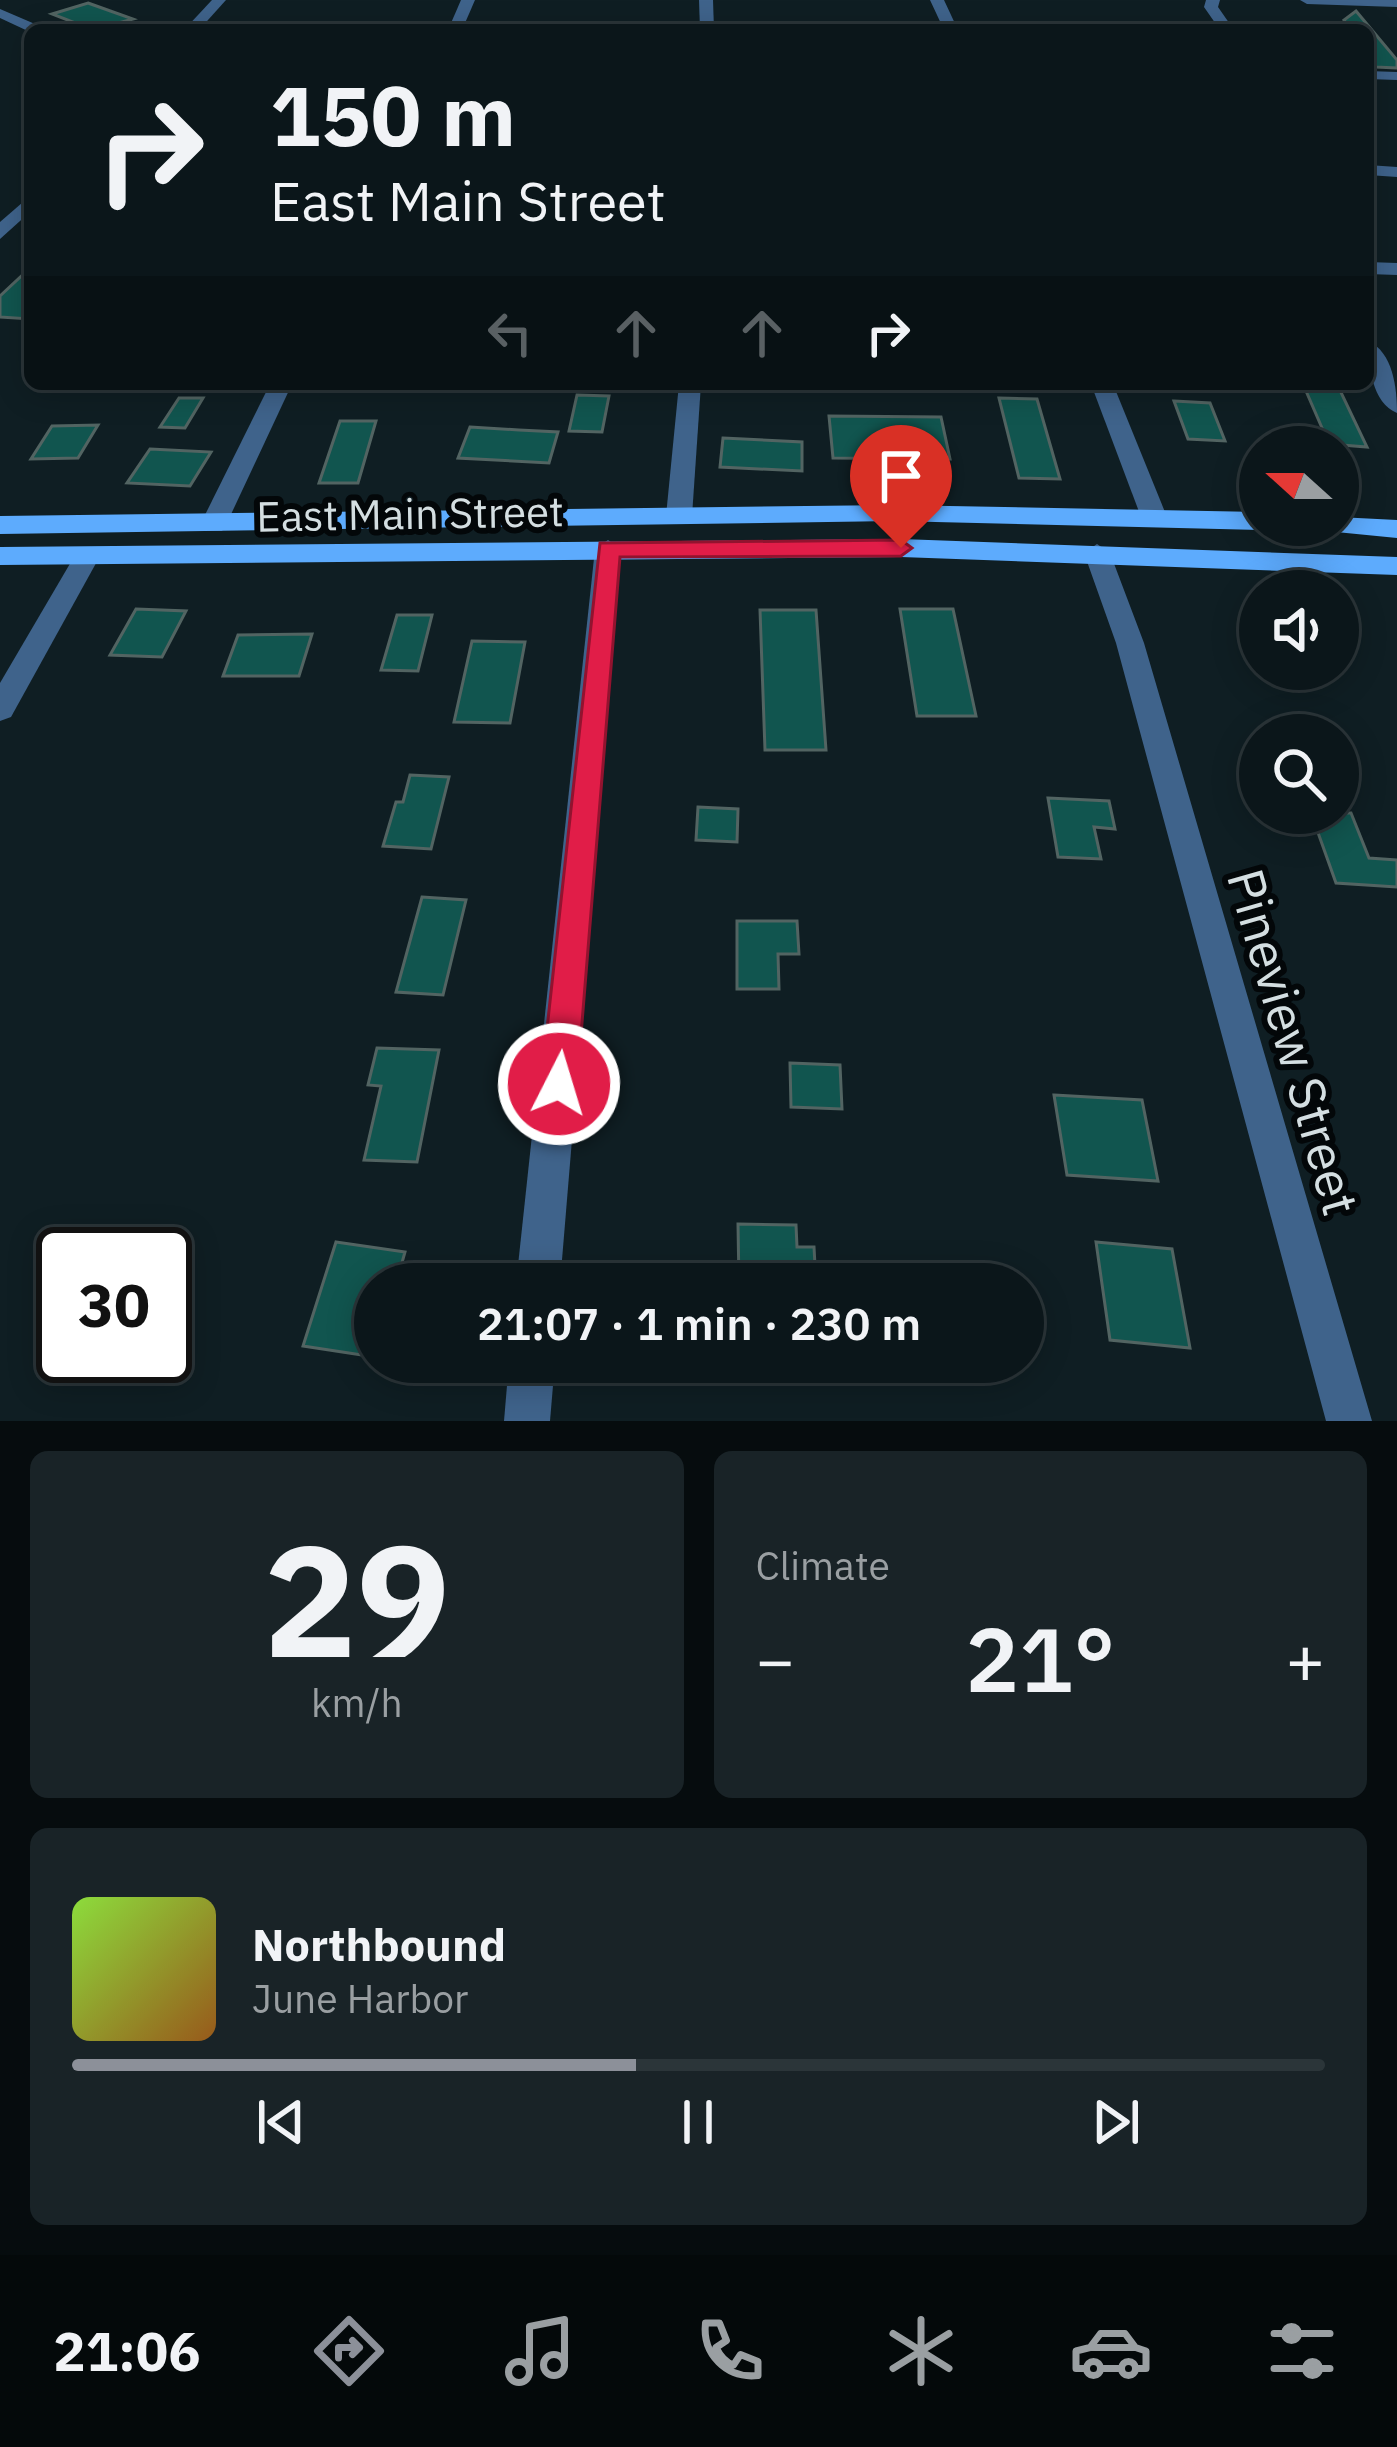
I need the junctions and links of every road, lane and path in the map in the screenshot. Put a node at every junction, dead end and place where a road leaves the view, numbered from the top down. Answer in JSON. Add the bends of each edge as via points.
{"nodes":[{"id":1,"x":219,"y":0,"type":"edge"},
{"id":2,"x":1307,"y":0,"type":"edge"},
{"id":3,"x":1397,"y":3,"type":"edge"},
{"id":4,"x":197,"y":24,"type":"edge"},
{"id":5,"x":24,"y":207,"type":"edge"},
{"id":6,"x":0,"y":233,"type":"edge"},
{"id":7,"x":1374,"y":359,"type":"edge"},
{"id":8,"x":278,"y":390,"type":"edge"},
{"id":9,"x":690,"y":390,"type":"edge"},
{"id":10,"x":1104,"y":390,"type":"edge"},
{"id":11,"x":1397,"y":406,"type":"edge"},
{"id":12,"x":679,"y":516,"type":"junction"},
{"id":13,"x":1154,"y":517,"type":"junction"},
{"id":14,"x":1239,"y":520,"type":"edge"},
{"id":15,"x":0,"y":525,"type":"edge"},
{"id":16,"x":214,"y":525,"type":"junction"},
{"id":17,"x":1359,"y":527,"type":"edge"},
{"id":18,"x":1397,"y":529,"type":"edge"},
{"id":19,"x":608,"y":549,"type":"junction"},
{"id":20,"x":1097,"y":553,"type":"junction"},
{"id":21,"x":0,"y":556,"type":"edge"},
{"id":22,"x":87,"y":556,"type":"junction"},
{"id":23,"x":1397,"y":566,"type":"edge"},
{"id":24,"x":0,"y":710,"type":"edge"},
{"id":25,"x":540,"y":1263,"type":"edge"},
{"id":26,"x":530,"y":1383,"type":"edge"},
{"id":27,"x":527,"y":1421,"type":"edge"},
{"id":28,"x":1349,"y":1421,"type":"edge"}],
"edges":[{"from":1,"to":4,"type":"street"},
{"from":2,"to":3,"type":"street"},
{"from":5,"to":6,"type":"street"},
{"from":7,"to":11,"type":"street"},
{"from":8,"to":16,"type":"street"},
{"from":9,"to":12,"type":"street"},
{"from":10,"to":13,"type":"street"},
{"from":12,"to":13,"type":"main road","name":"East Main Street"},
{"from":12,"to":16,"type":"main road","name":"East Main Street"},
{"from":13,"to":14,"type":"main road","name":"East Main Street"},
{"from":15,"to":16,"type":"main road","name":"East Main Street"},
{"from":17,"to":18,"type":"main road"},
{"from":19,"to":20,"type":"main road","name":"East Main Street"},
{"from":19,"to":22,"type":"main road","name":"East Main Street"},
{"from":19,"to":25,"type":"street"},
{"from":20,"to":23,"type":"main road","name":"East Main Street"},
{"from":20,"to":28,"type":"street","name":"Pineview Street","via":[[1130,643]]},
{"from":21,"to":22,"type":"main road","name":"East Main Street"},
{"from":22,"to":24,"type":"street"},
{"from":26,"to":27,"type":"street"}]}
